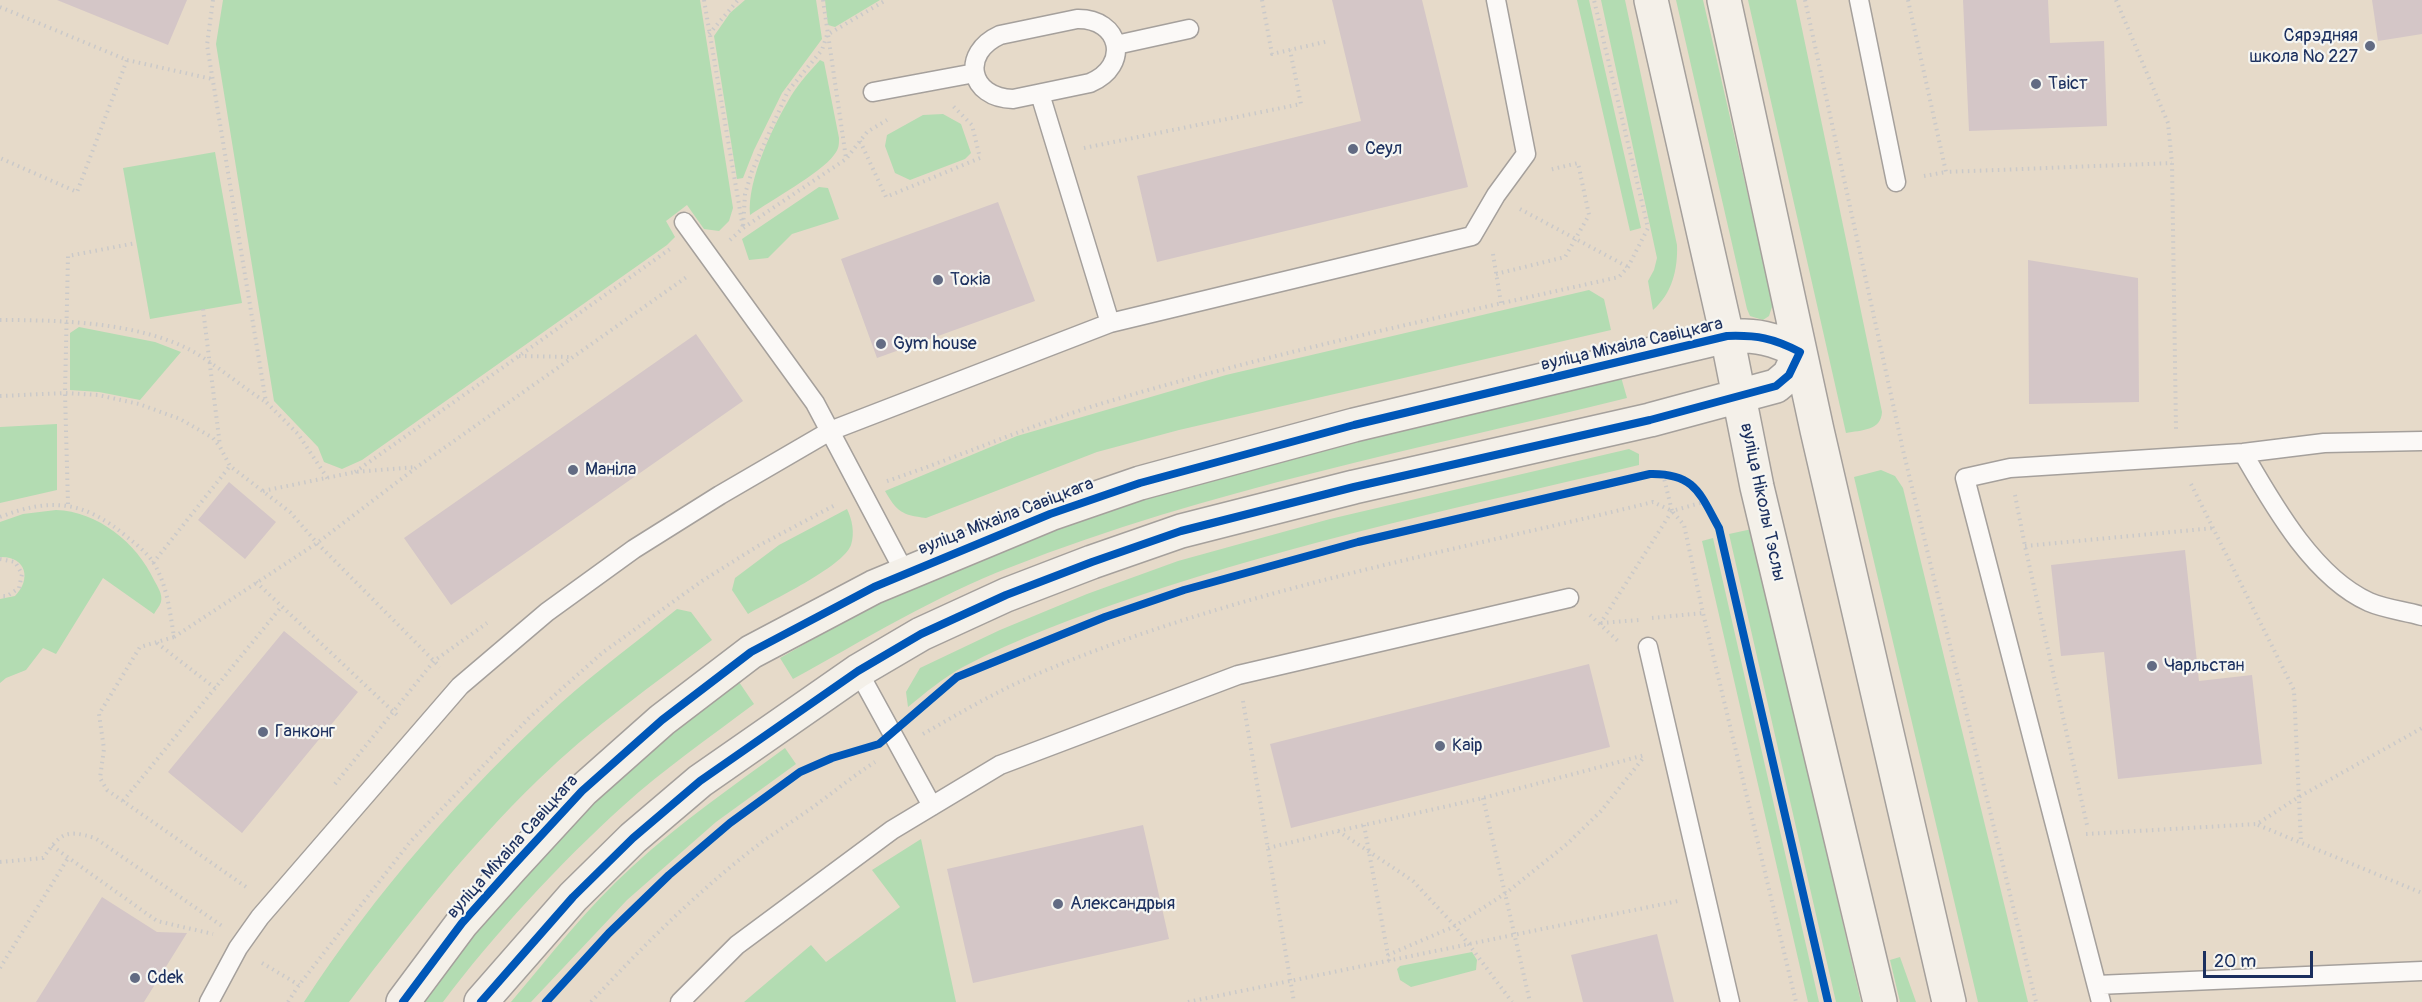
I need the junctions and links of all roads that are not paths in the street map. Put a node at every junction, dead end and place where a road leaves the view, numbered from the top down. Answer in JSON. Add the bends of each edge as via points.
{"nodes":[{"id":1,"x":1496,"y":0,"type":"edge"},
{"id":2,"x":1652,"y":0,"type":"edge"},
{"id":3,"x":1724,"y":0,"type":"edge"},
{"id":4,"x":1859,"y":0,"type":"edge"},
{"id":5,"x":1189,"y":29,"type":"dead end"},
{"id":6,"x":1116,"y":45,"type":"junction"},
{"id":7,"x":975,"y":74,"type":"junction"},
{"id":8,"x":873,"y":92,"type":"dead end"},
{"id":9,"x":1040,"y":93,"type":"junction"},
{"id":10,"x":1896,"y":182,"type":"dead end"},
{"id":11,"x":684,"y":222,"type":"dead end"},
{"id":12,"x":1110,"y":323,"type":"junction"},
{"id":13,"x":1727,"y":336,"type":"junction"},
{"id":14,"x":1800,"y":352,"type":"junction"},
{"id":15,"x":1739,"y":396,"type":"junction"},
{"id":16,"x":830,"y":431,"type":"junction"},
{"id":17,"x":2422,"y":441,"type":"edge"},
{"id":18,"x":2243,"y":453,"type":"junction"},
{"id":19,"x":905,"y":573,"type":"junction"},
{"id":20,"x":1569,"y":598,"type":"dead end"},
{"id":21,"x":2422,"y":616,"type":"edge"},
{"id":22,"x":1648,"y":647,"type":"dead end"},
{"id":23,"x":858,"y":671,"type":"junction"},
{"id":24,"x":932,"y":806,"type":"junction"},
{"id":25,"x":2422,"y":971,"type":"edge"},
{"id":26,"x":2099,"y":994,"type":"edge"},
{"id":27,"x":209,"y":1002,"type":"edge"},
{"id":28,"x":403,"y":1002,"type":"edge"},
{"id":29,"x":482,"y":1002,"type":"edge"},
{"id":30,"x":680,"y":1002,"type":"edge"},
{"id":31,"x":1730,"y":1002,"type":"edge"},
{"id":32,"x":1880,"y":1002,"type":"edge"},
{"id":33,"x":1949,"y":1002,"type":"edge"}],
"edges":[{"from":1,"to":12,"type":"lane","via":[[1526,154],[1472,236]]},
{"from":2,"to":13,"type":"street","name":"вуліца Ніколы Тэслы"},
{"from":3,"to":14,"type":"street"},
{"from":4,"to":10,"type":"lane"},
{"from":5,"to":6,"type":"lane"},
{"from":6,"to":7,"type":"lane","via":[[1102,24],[1077,19],[988,40],[974,60]]},
{"from":6,"to":9,"type":"lane","via":[[1111,69],[1102,78]]},
{"from":7,"to":8,"type":"lane"},
{"from":7,"to":9,"type":"lane","via":[[979,85],[1000,99]]},
{"from":9,"to":12,"type":"lane"},
{"from":11,"to":16,"type":"lane","via":[[815,403]]},
{"from":12,"to":16,"type":"lane"},
{"from":13,"to":14,"type":"street","name":"вуліца Міхаіла Савіцкага","via":[[1772,339]]},
{"from":13,"to":15,"type":"street","name":"вуліца Ніколы Тэслы"},
{"from":13,"to":19,"type":"street","name":"вуліца Міхаіла Савіцкага","via":[[1354,425],[1140,483],[1050,514]]},
{"from":14,"to":15,"type":"street","via":[[1789,375],[1776,386]]},
{"from":14,"to":33,"type":"street"},
{"from":15,"to":23,"type":"street","via":[[1181,531],[1006,595],[921,634]]},
{"from":15,"to":32,"type":"street","name":"вуліца Ніколы Тэслы","via":[[1757,487]]},
{"from":16,"to":19,"type":"lane"},
{"from":16,"to":27,"type":"lane","via":[[634,549],[547,612],[460,686],[260,917]]},
{"from":17,"to":18,"type":"lane","via":[[2324,443]]},
{"from":18,"to":21,"type":"lane","via":[[2279,515],[2332,579],[2369,602]]},
{"from":18,"to":26,"type":"lane","via":[[2010,468],[1965,478]]},
{"from":19,"to":28,"type":"street","name":"вуліца Міхаіла Савіцкага","via":[[751,652],[662,720],[582,791],[462,923]]},
{"from":20,"to":24,"type":"lane","via":[[1238,675],[1000,765]]},
{"from":22,"to":31,"type":"lane"},
{"from":23,"to":24,"type":"lane"},
{"from":23,"to":29,"type":"street","via":[[700,781],[633,838],[573,897]]},
{"from":24,"to":30,"type":"lane","via":[[892,830],[737,945]]},
{"from":25,"to":26,"type":"lane"}]}
